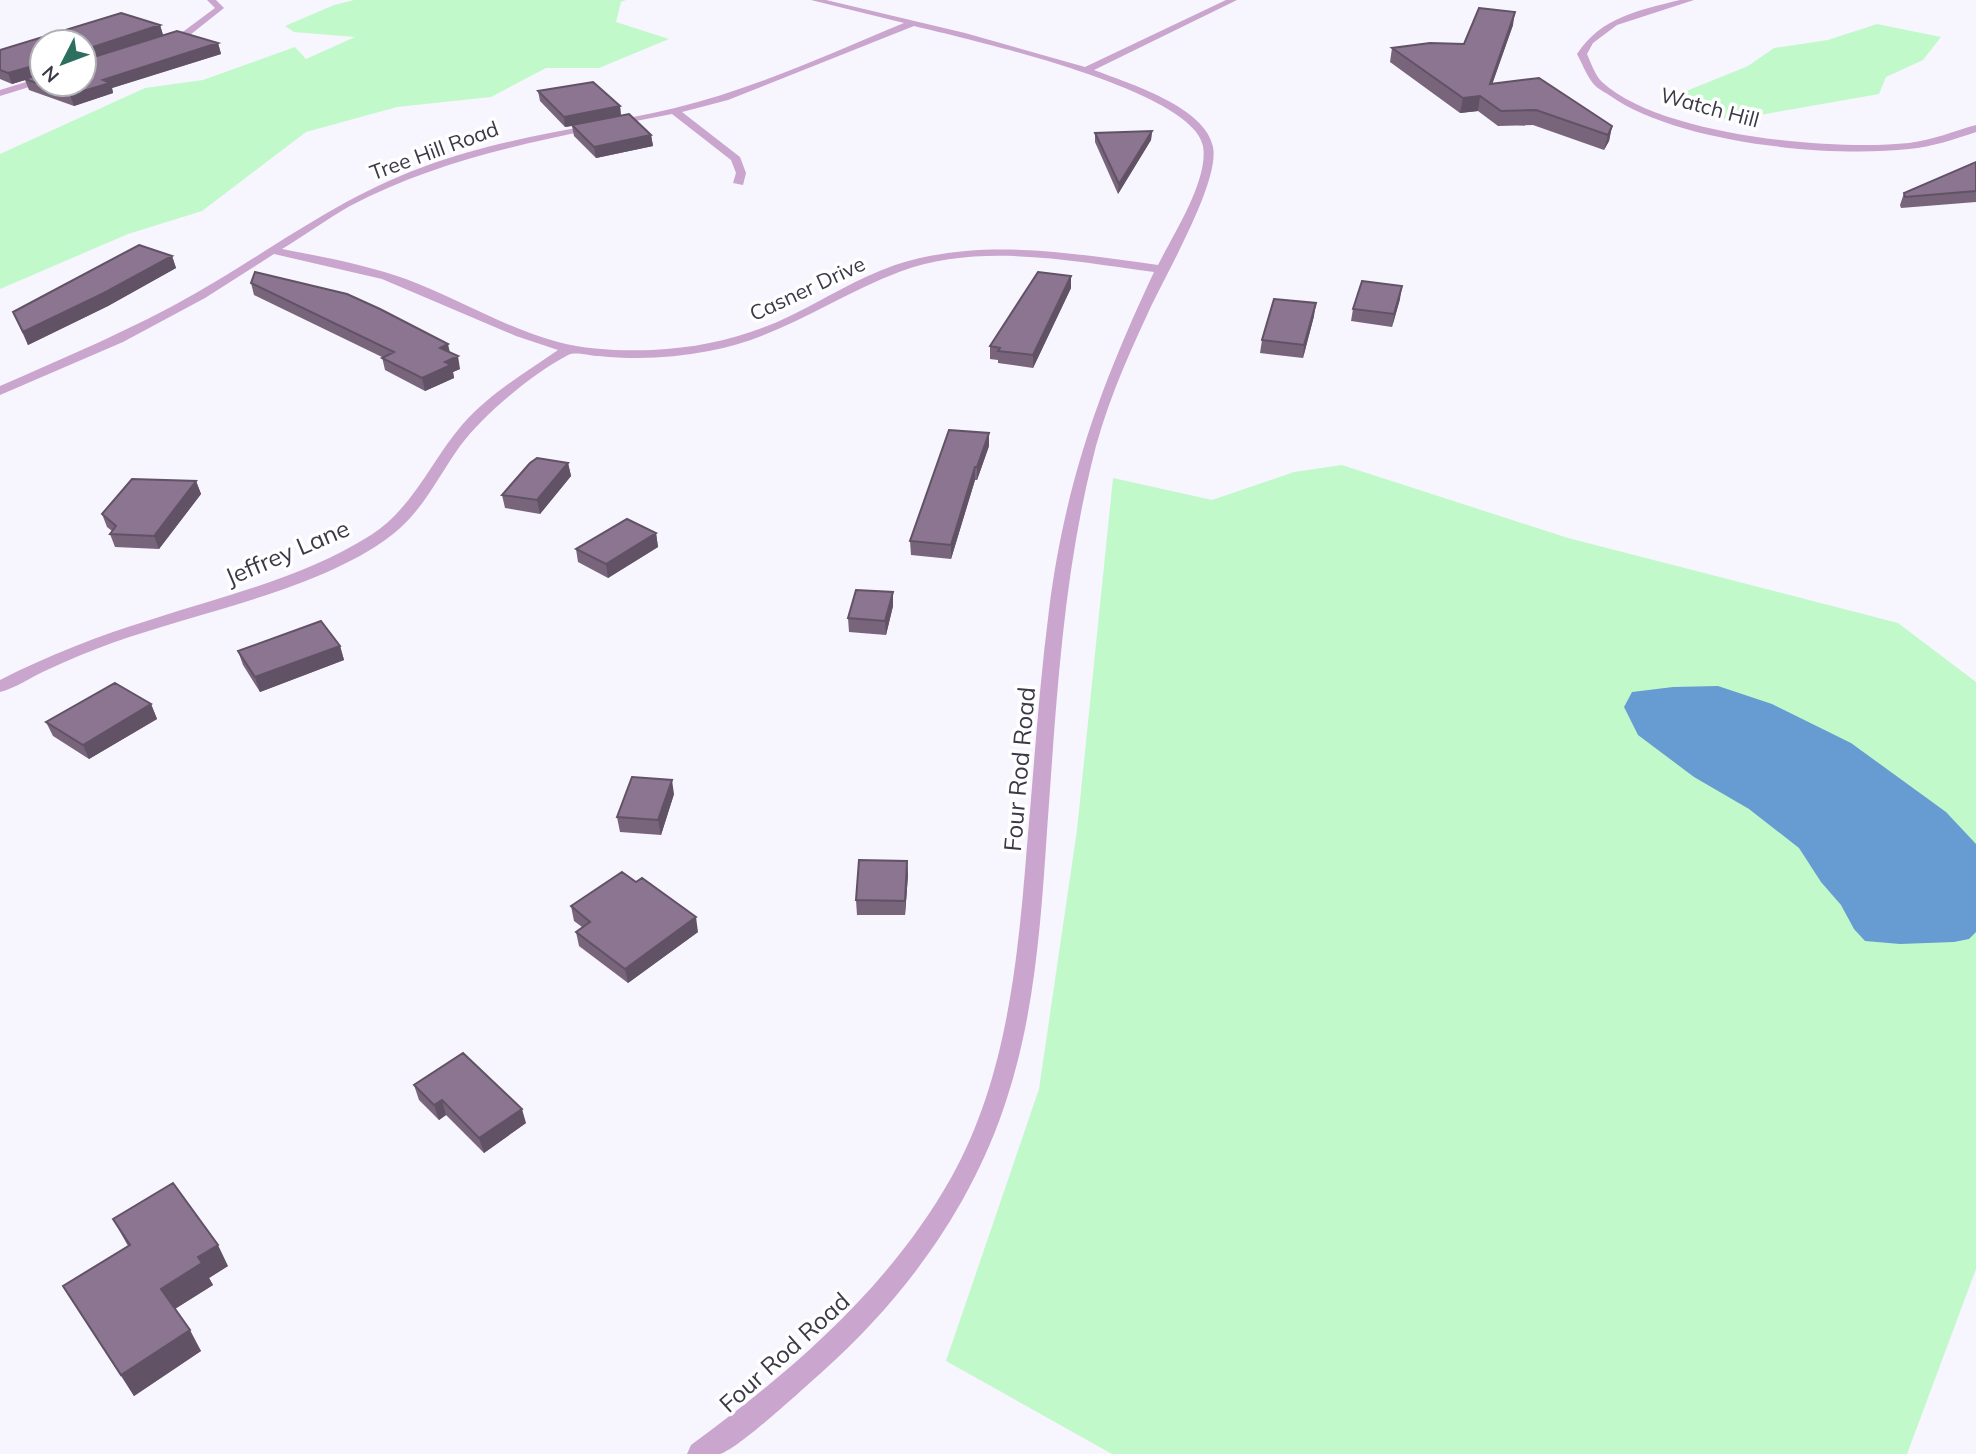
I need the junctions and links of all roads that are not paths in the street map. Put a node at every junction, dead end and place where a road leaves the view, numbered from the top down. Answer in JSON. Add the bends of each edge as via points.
{"nodes":[{"id":1,"x":211,"y":0,"type":"edge"},
{"id":2,"x":816,"y":0,"type":"edge"},
{"id":3,"x":1233,"y":0,"type":"edge"},
{"id":4,"x":1690,"y":0,"type":"edge"},
{"id":5,"x":912,"y":23,"type":"junction"},
{"id":6,"x":149,"y":46,"type":"edge"},
{"id":7,"x":1086,"y":70,"type":"junction"},
{"id":8,"x":28,"y":84,"type":"edge"},
{"id":9,"x":0,"y":93,"type":"edge"},
{"id":10,"x":674,"y":111,"type":"junction"},
{"id":11,"x":1976,"y":128,"type":"edge"},
{"id":12,"x":738,"y":183,"type":"dead end"},
{"id":13,"x":274,"y":251,"type":"junction"},
{"id":14,"x":1162,"y":269,"type":"junction"},
{"id":15,"x":568,"y":348,"type":"junction"},
{"id":16,"x":0,"y":391,"type":"edge"},
{"id":17,"x":0,"y":687,"type":"edge"},
{"id":18,"x":700,"y":1454,"type":"edge"}],
"edges":[{"from":1,"to":6,"type":"street","via":[[220,8],[187,33]]},
{"from":2,"to":5,"type":"street","name":"Four Rod Road"},
{"from":3,"to":7,"type":"street"},
{"from":4,"to":11,"type":"street","name":"Watch Hill","via":[[1621,21],[1594,36],[1582,54],[1589,74],[1613,94],[1658,115],[1716,133],[1773,143],[1826,148],[1910,146]]},
{"from":5,"to":7,"type":"street","name":"Four Rod Road"},
{"from":5,"to":10,"type":"street","name":"Tree Hill Road","via":[[756,88]]},
{"from":7,"to":14,"type":"street","name":"Four Rod Road","via":[[1159,98],[1185,114],[1208,143],[1206,173]]},
{"from":8,"to":9,"type":"street"},
{"from":10,"to":12,"type":"street","via":[[736,159],[741,173]]},
{"from":10,"to":13,"type":"street","name":"Tree Hill Road","via":[[508,143],[436,165],[346,204]]},
{"from":13,"to":15,"type":"street","name":"Casner Drive","via":[[403,283],[502,326]]},
{"from":13,"to":16,"type":"street","name":"Tree Hill Road","via":[[118,339]]},
{"from":14,"to":15,"type":"street","name":"Casner Drive","via":[[1022,252],[950,255],[884,273],[777,327],[737,341],[649,354]]},
{"from":14,"to":18,"type":"street","name":"Four Rod Road","via":[[1117,371],[1083,472],[1059,592],[1028,961],[1011,1050],[984,1132],[952,1198],[906,1268],[842,1339],[765,1408]]},
{"from":15,"to":17,"type":"street","name":"Jeffrey Lane","via":[[469,425],[405,514],[381,536],[307,574],[104,640],[43,663]]}]}
